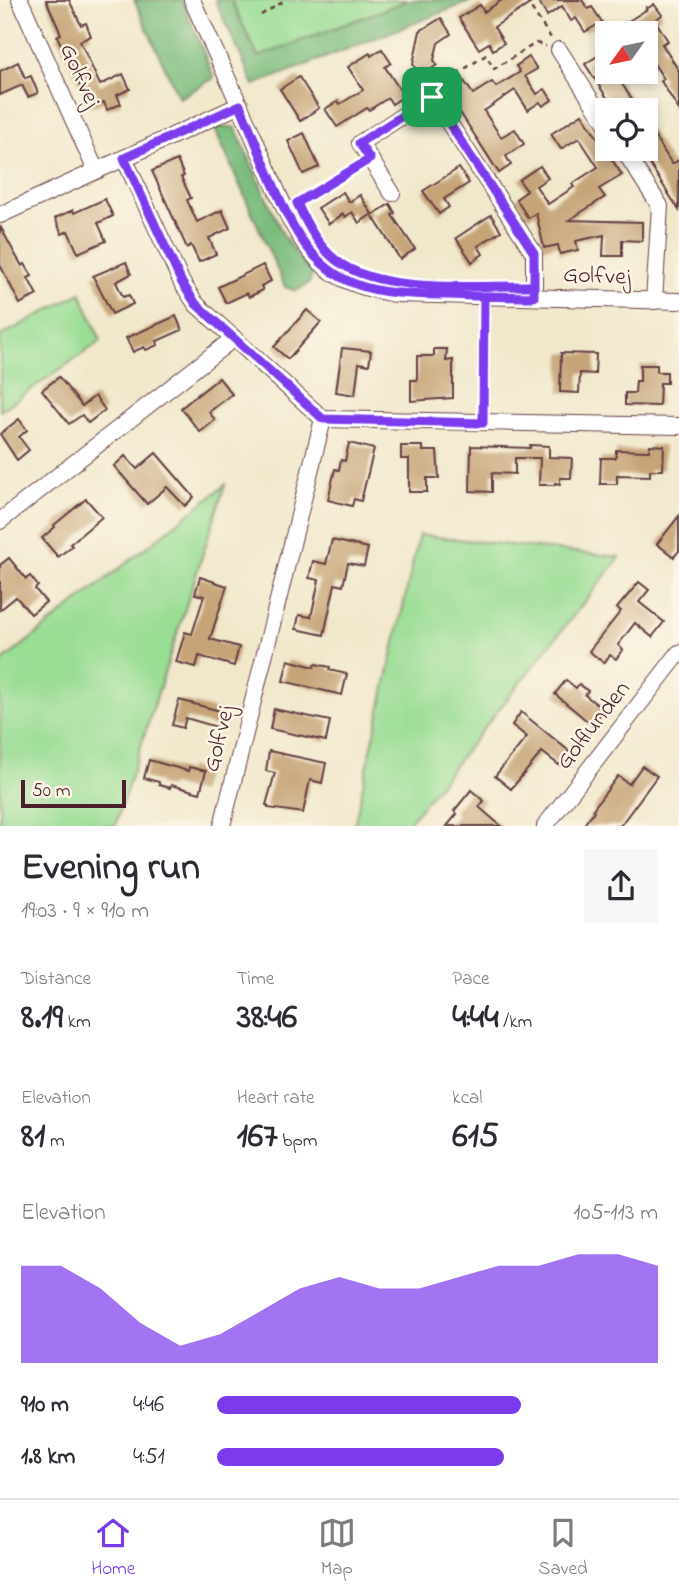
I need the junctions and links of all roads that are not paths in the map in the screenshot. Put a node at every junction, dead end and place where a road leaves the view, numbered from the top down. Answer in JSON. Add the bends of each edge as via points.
{"nodes":[{"id":1,"x":20,"y":0,"type":"edge"},
{"id":2,"x":192,"y":0,"type":"edge"},
{"id":3,"x":559,"y":50,"type":"road end"},
{"id":4,"x":240,"y":105,"type":"junction"},
{"id":5,"x":595,"y":106,"type":"edge"},
{"id":6,"x":124,"y":158,"type":"junction"},
{"id":7,"x":631,"y":161,"type":"edge"},
{"id":8,"x":96,"y":171,"type":"junction"},
{"id":9,"x":392,"y":192,"type":"dead end"},
{"id":10,"x":0,"y":215,"type":"edge"},
{"id":11,"x":534,"y":297,"type":"junction"},
{"id":12,"x":654,"y":301,"type":"junction"},
{"id":13,"x":679,"y":301,"type":"edge"},
{"id":14,"x":234,"y":338,"type":"junction"},
{"id":15,"x":323,"y":419,"type":"junction"},
{"id":16,"x":679,"y":426,"type":"edge"},
{"id":17,"x":0,"y":521,"type":"edge"},
{"id":18,"x":679,"y":653,"type":"edge"},
{"id":19,"x":222,"y":826,"type":"edge"},
{"id":20,"x":545,"y":826,"type":"edge"}],
"edges":[{"from":1,"to":8,"type":"street","name":"Golfvej"},
{"from":2,"to":4,"type":"street","name":"Golfvej"},
{"from":3,"to":5,"type":"street"},
{"from":4,"to":6,"type":"street"},
{"from":4,"to":11,"type":"street","name":"Golfvej","via":[[292,223],[335,274],[350,283],[395,295]]},
{"from":6,"to":8,"type":"street"},
{"from":6,"to":14,"type":"street","via":[[182,283],[196,304]]},
{"from":7,"to":12,"type":"street","via":[[660,206]]},
{"from":8,"to":10,"type":"street"},
{"from":9,"to":11,"type":"street","via":[[359,143],[432,97],[534,253]]},
{"from":11,"to":12,"type":"street","name":"Golfvej"},
{"from":12,"to":13,"type":"street","name":"Golfvej"},
{"from":14,"to":15,"type":"street"},
{"from":14,"to":17,"type":"street"},
{"from":15,"to":16,"type":"street"},
{"from":15,"to":19,"type":"street","name":"Golfvej"},
{"from":18,"to":20,"type":"street","name":"Golflunden"}]}
